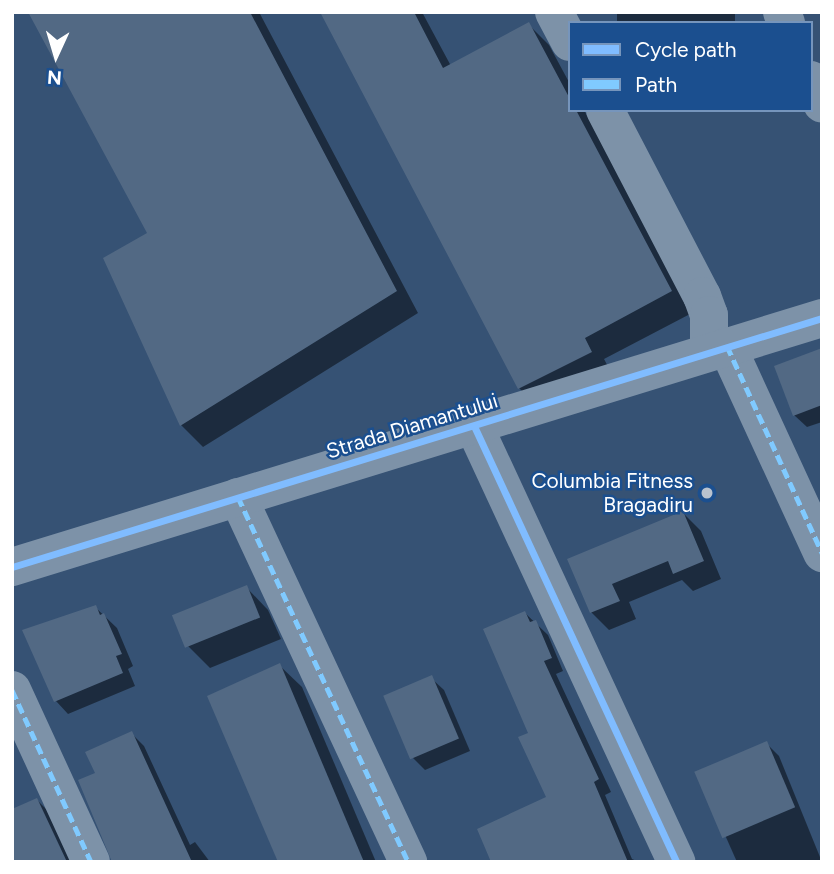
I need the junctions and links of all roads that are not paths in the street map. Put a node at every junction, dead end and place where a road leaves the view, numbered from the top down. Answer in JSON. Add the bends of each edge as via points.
{"nodes":[{"id":1,"x":554,"y":12,"type":"edge"},
{"id":2,"x":568,"y":38,"type":"edge"},
{"id":3,"x":813,"y":84,"type":"edge"},
{"id":4,"x":822,"y":104,"type":"edge"},
{"id":5,"x":606,"y":112,"type":"edge"},
{"id":6,"x":822,"y":318,"type":"edge"},
{"id":7,"x":718,"y":349,"type":"junction"},
{"id":8,"x":474,"y":426,"type":"junction"},
{"id":9,"x":239,"y":497,"type":"junction"},
{"id":10,"x":822,"y":553,"type":"edge"},
{"id":11,"x":12,"y":567,"type":"edge"},
{"id":12,"x":12,"y":690,"type":"edge"},
{"id":13,"x":91,"y":862,"type":"edge"},
{"id":14,"x":408,"y":862,"type":"edge"},
{"id":15,"x":676,"y":862,"type":"edge"}],
"edges":[{"from":1,"to":2,"type":"street"},
{"from":3,"to":4,"type":"street"},
{"from":5,"to":7,"type":"street","via":[[702,296]]},
{"from":6,"to":7,"type":"street","name":"Strada Diamantului"},
{"from":7,"to":8,"type":"street","name":"Strada Diamantului"},
{"from":7,"to":10,"type":"street"},
{"from":8,"to":9,"type":"street","name":"Strada Diamantului"},
{"from":8,"to":15,"type":"street"},
{"from":9,"to":11,"type":"street","name":"Strada Diamantului"},
{"from":9,"to":14,"type":"street"},
{"from":12,"to":13,"type":"street"}]}
